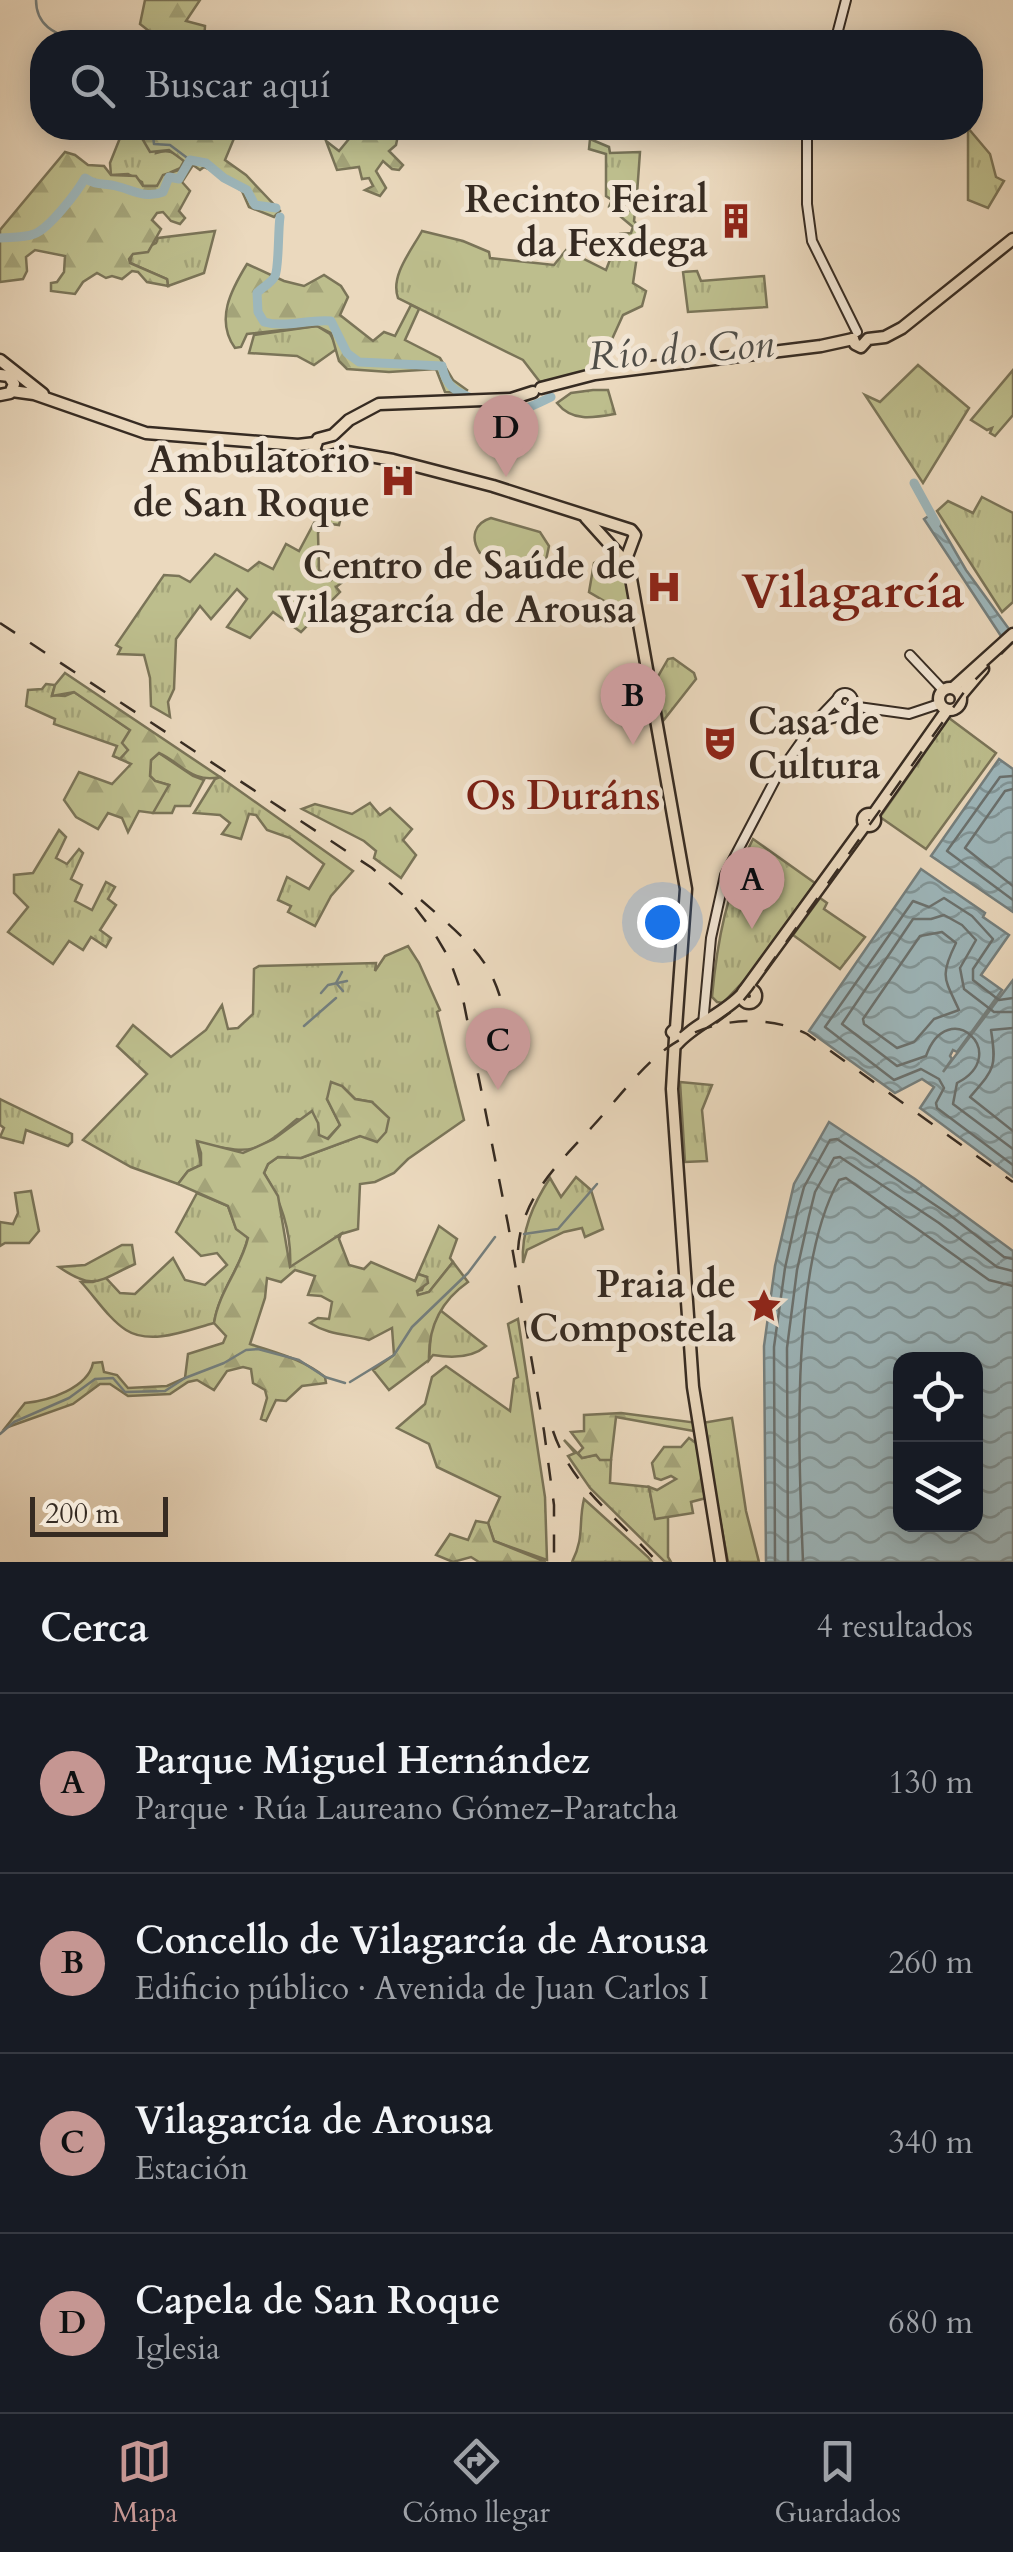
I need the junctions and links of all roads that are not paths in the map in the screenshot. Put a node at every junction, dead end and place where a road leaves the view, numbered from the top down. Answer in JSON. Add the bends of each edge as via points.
{"nodes":[{"id":1,"x":846,"y":0,"type":"edge"},
{"id":2,"x":838,"y":30,"type":"edge"},
{"id":3,"x":806,"y":140,"type":"edge"},
{"id":4,"x":1013,"y":239,"type":"edge"},
{"id":5,"x":859,"y":337,"type":"junction"},
{"id":6,"x":5,"y":379,"type":"edge"},
{"id":7,"x":51,"y":400,"type":"junction"},
{"id":8,"x":0,"y":405,"type":"edge"},
{"id":9,"x":329,"y":446,"type":"junction"},
{"id":10,"x":581,"y":514,"type":"junction"},
{"id":11,"x":625,"y":562,"type":"junction"},
{"id":12,"x":1013,"y":637,"type":"edge"},
{"id":13,"x":910,"y":655,"type":"dead end"},
{"id":14,"x":952,"y":691,"type":"junction"},
{"id":15,"x":943,"y":707,"type":"junction"},
{"id":16,"x":848,"y":710,"type":"junction"},
{"id":17,"x":819,"y":720,"type":"junction"},
{"id":18,"x":703,"y":1024,"type":"junction"},
{"id":19,"x":679,"y":1034,"type":"junction"},
{"id":20,"x":722,"y":1562,"type":"edge"}],
"edges":[{"from":1,"to":2,"type":"street"},
{"from":3,"to":5,"type":"street","via":[[812,242]]},
{"from":4,"to":5,"type":"main road","via":[[902,328],[884,337]]},
{"from":5,"to":9,"type":"main road","via":[[595,374],[519,398],[380,404],[349,420]]},
{"from":6,"to":7,"type":"main road"},
{"from":6,"to":7,"type":"main road"},
{"from":6,"to":8,"type":"street"},
{"from":7,"to":9,"type":"main road","via":[[146,433]]},
{"from":9,"to":10,"type":"main road"},
{"from":10,"to":11,"type":"main road"},
{"from":10,"to":11,"type":"main road","via":[[633,531]]},
{"from":11,"to":19,"type":"main road","via":[[682,864]]},
{"from":12,"to":14,"type":"main road"},
{"from":13,"to":14,"type":"street"},
{"from":14,"to":15,"type":"main road","via":[[938,696]]},
{"from":14,"to":15,"type":"main road","via":[[958,707]]},
{"from":15,"to":16,"type":"street","via":[[910,714]]},
{"from":15,"to":18,"type":"main road","via":[[748,992]]},
{"from":16,"to":17,"type":"street"},
{"from":16,"to":17,"type":"street","via":[[850,696],[844,694]]},
{"from":17,"to":18,"type":"street","via":[[787,762],[725,875]]},
{"from":18,"to":19,"type":"main road"},
{"from":19,"to":20,"type":"main road","via":[[672,1089],[692,1377]]}]}
